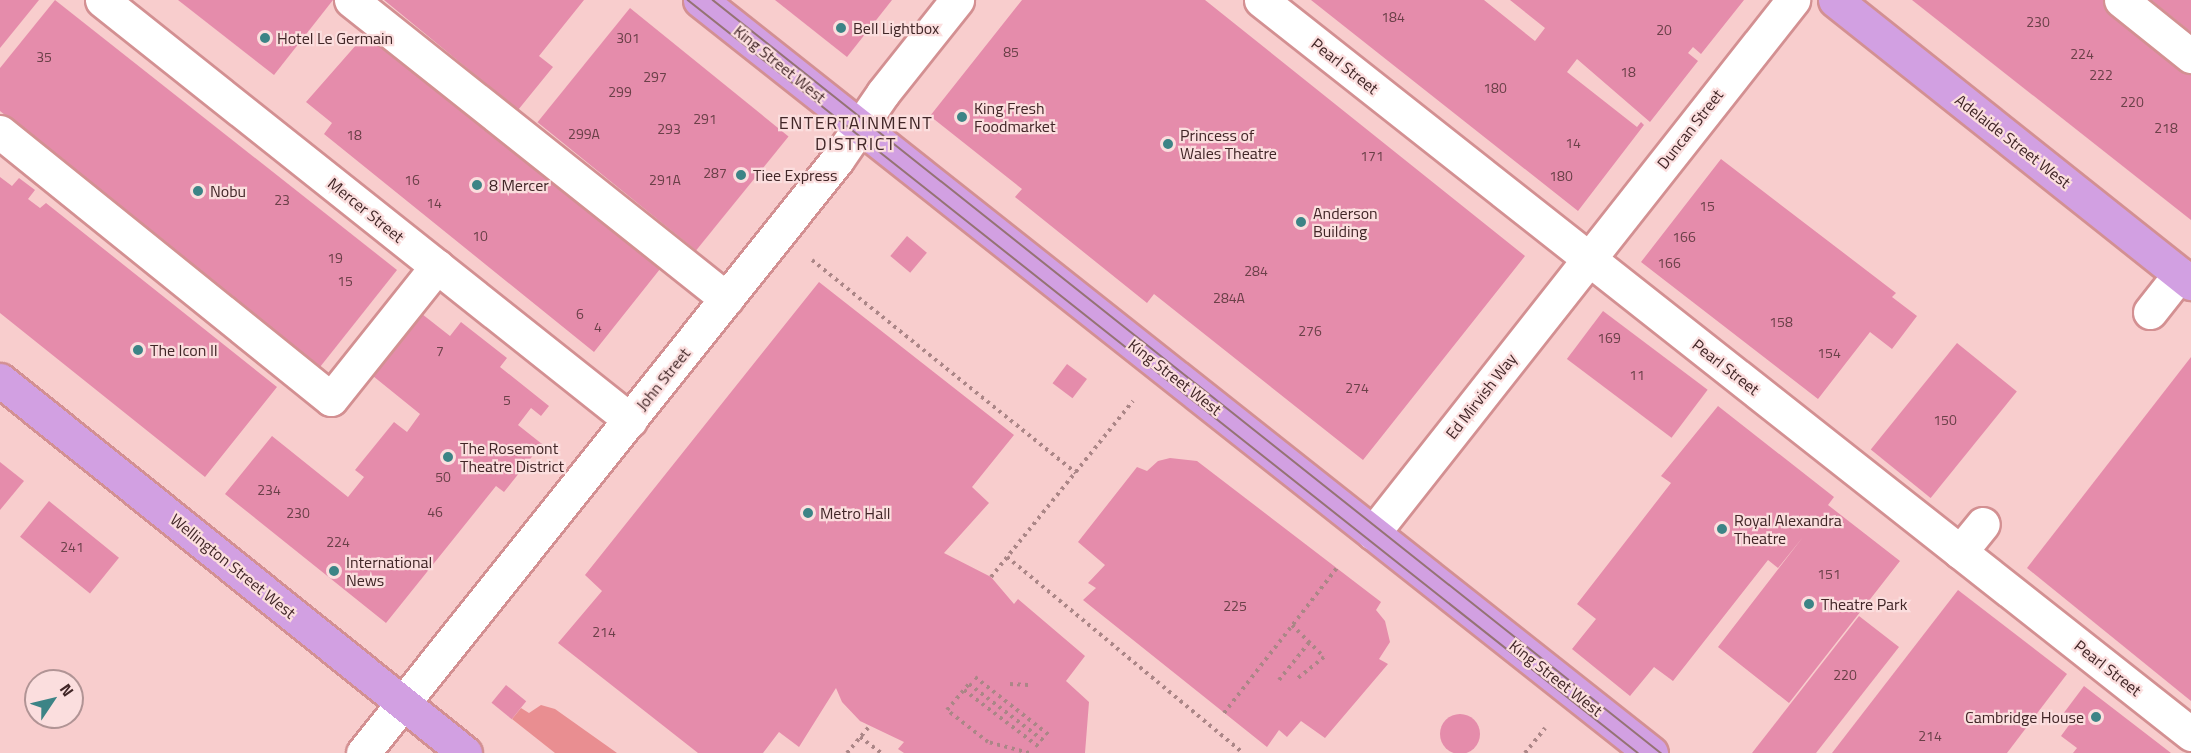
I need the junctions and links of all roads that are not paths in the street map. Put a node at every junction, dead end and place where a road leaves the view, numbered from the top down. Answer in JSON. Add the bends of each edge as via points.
{"nodes":[{"id":1,"x":102,"y":0,"type":"edge"},
{"id":2,"x":351,"y":0,"type":"edge"},
{"id":3,"x":700,"y":0,"type":"edge"},
{"id":4,"x":957,"y":0,"type":"edge"},
{"id":5,"x":1261,"y":0,"type":"edge"},
{"id":6,"x":1793,"y":0,"type":"edge"},
{"id":7,"x":1835,"y":0,"type":"edge"},
{"id":8,"x":2121,"y":0,"type":"edge"},
{"id":9,"x":2191,"y":56,"type":"edge"},
{"id":10,"x":859,"y":126,"type":"junction"},
{"id":11,"x":0,"y":132,"type":"edge"},
{"id":12,"x":1588,"y":259,"type":"junction"},
{"id":13,"x":437,"y":266,"type":"junction"},
{"id":14,"x":2186,"y":279,"type":"edge"},
{"id":15,"x":727,"y":298,"type":"junction"},
{"id":16,"x":2150,"y":312,"type":"dead end"},
{"id":17,"x":0,"y":380,"type":"edge"},
{"id":18,"x":630,"y":420,"type":"junction"},
{"id":19,"x":1983,"y":524,"type":"dead end"},
{"id":20,"x":1373,"y":533,"type":"junction"},
{"id":21,"x":1960,"y":552,"type":"junction"},
{"id":22,"x":403,"y":702,"type":"junction"},
{"id":23,"x":2191,"y":734,"type":"edge"},
{"id":24,"x":363,"y":753,"type":"edge"},
{"id":25,"x":465,"y":753,"type":"edge"},
{"id":26,"x":1651,"y":753,"type":"edge"}],
"edges":[{"from":1,"to":13,"type":"street","name":"Mercer Street"},
{"from":2,"to":15,"type":"street"},
{"from":3,"to":10,"type":"main road","name":"King Street West"},
{"from":4,"to":10,"type":"street","name":"John Street"},
{"from":5,"to":12,"type":"street","name":"Pearl Street"},
{"from":6,"to":12,"type":"street","name":"Duncan Street"},
{"from":7,"to":14,"type":"main road","name":"Adelaide Street West"},
{"from":8,"to":9,"type":"street"},
{"from":10,"to":15,"type":"street","name":"John Street"},
{"from":10,"to":20,"type":"main road","name":"King Street West"},
{"from":11,"to":13,"type":"street","via":[[331,399]]},
{"from":12,"to":20,"type":"street","name":"Ed Mirvish Way"},
{"from":12,"to":21,"type":"street","name":"Pearl Street"},
{"from":13,"to":18,"type":"street","name":"Mercer Street"},
{"from":14,"to":16,"type":"street"},
{"from":15,"to":18,"type":"street","name":"John Street"},
{"from":17,"to":22,"type":"main road","name":"Wellington Street West"},
{"from":18,"to":22,"type":"street","name":"John Street"},
{"from":19,"to":21,"type":"street"},
{"from":20,"to":26,"type":"main road","name":"King Street West"},
{"from":21,"to":23,"type":"street","name":"Pearl Street"},
{"from":22,"to":24,"type":"street","name":"John Street"},
{"from":22,"to":25,"type":"main road","name":"Wellington Street West"}]}
